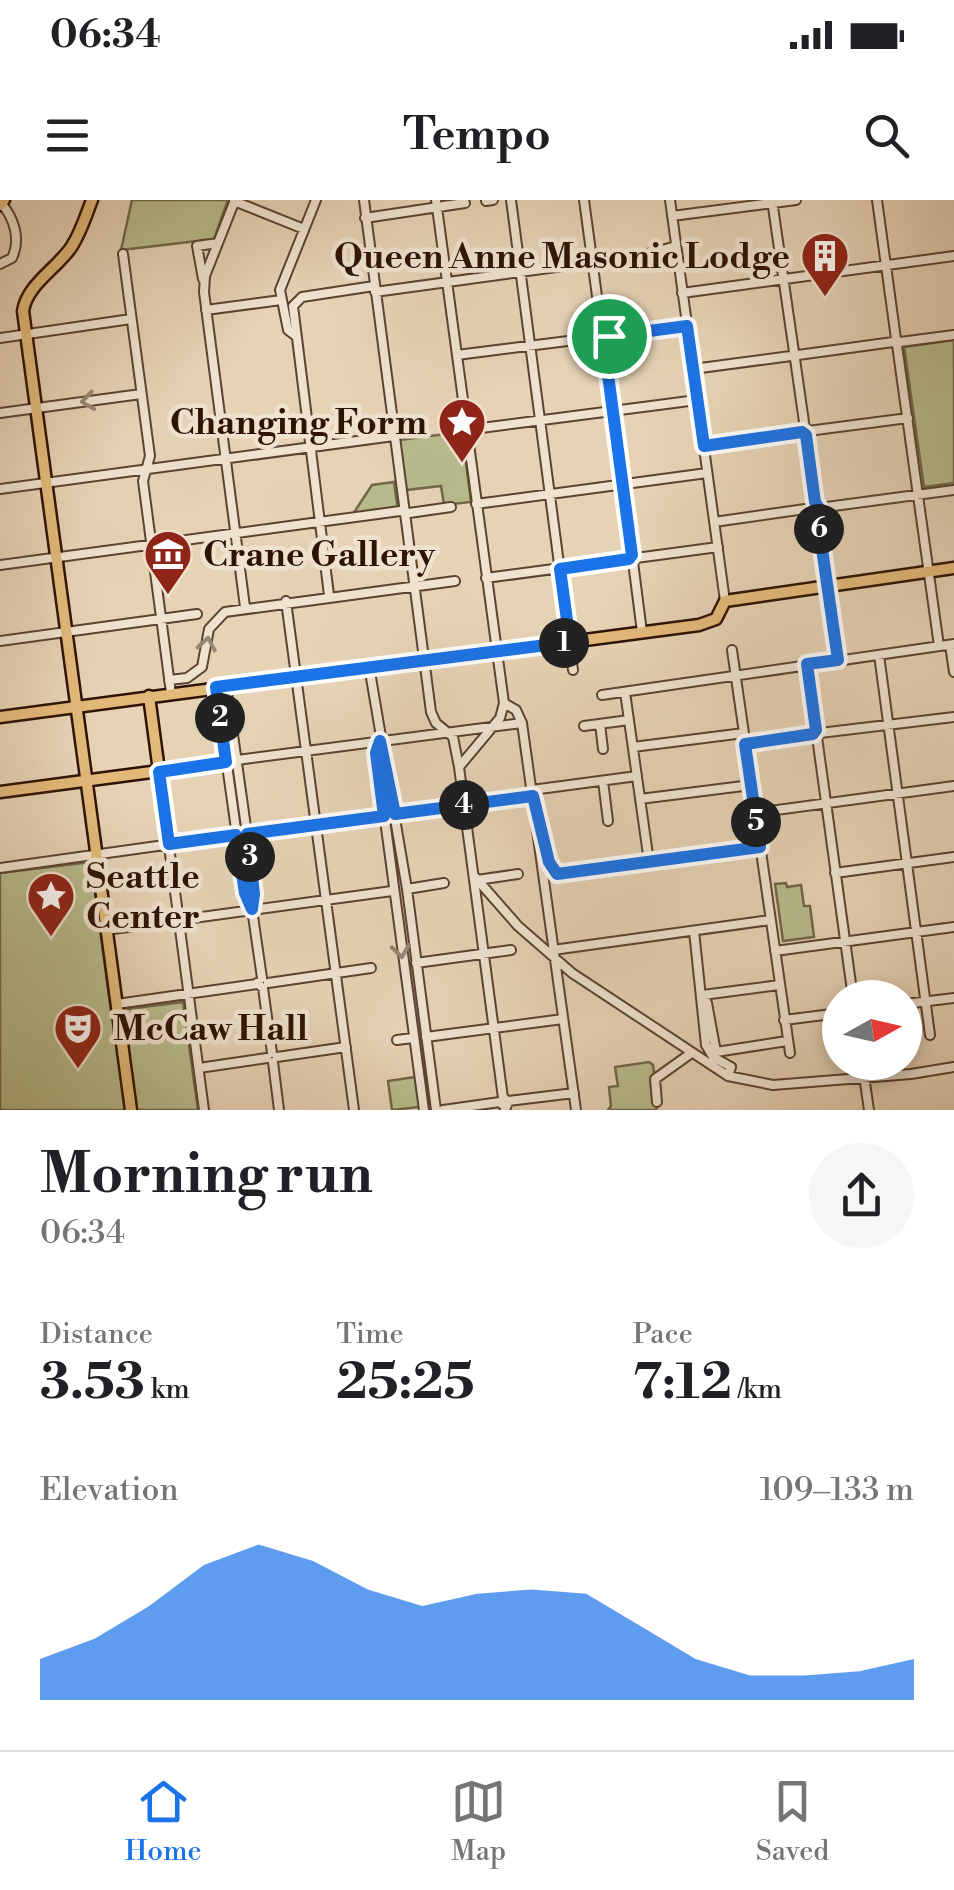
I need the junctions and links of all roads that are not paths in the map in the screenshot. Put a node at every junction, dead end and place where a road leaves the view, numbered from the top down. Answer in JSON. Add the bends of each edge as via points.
{"nodes":[{"id":1,"x":92,"y":200,"type":"edge"},
{"id":2,"x":316,"y":200,"type":"edge"},
{"id":3,"x":362,"y":200,"type":"edge"},
{"id":4,"x":511,"y":200,"type":"edge"},
{"id":5,"x":584,"y":200,"type":"edge"},
{"id":6,"x":670,"y":200,"type":"edge"},
{"id":7,"x":796,"y":200,"type":"edge"},
{"id":8,"x":877,"y":200,"type":"edge"},
{"id":9,"x":235,"y":201,"type":"edge"},
{"id":10,"x":772,"y":202,"type":"edge"},
{"id":11,"x":2,"y":203,"type":"edge"},
{"id":12,"x":438,"y":205,"type":"edge"},
{"id":13,"x":672,"y":216,"type":"junction"},
{"id":14,"x":365,"y":218,"type":"junction"},
{"id":15,"x":304,"y":229,"type":"junction"},
{"id":16,"x":218,"y":244,"type":"junction"},
{"id":17,"x":676,"y":246,"type":"junction"},
{"id":18,"x":123,"y":254,"type":"dead end"},
{"id":19,"x":954,"y":256,"type":"edge"},
{"id":20,"x":4,"y":262,"type":"edge"},
{"id":21,"x":593,"y":262,"type":"junction"},
{"id":22,"x":886,"y":266,"type":"junction"},
{"id":23,"x":520,"y":272,"type":"junction"},
{"id":24,"x":784,"y":279,"type":"junction"},
{"id":25,"x":204,"y":282,"type":"junction"},
{"id":26,"x":447,"y":282,"type":"junction"},
{"id":27,"x":375,"y":289,"type":"junction"},
{"id":28,"x":682,"y":293,"type":"junction"},
{"id":29,"x":282,"y":300,"type":"junction"},
{"id":30,"x":206,"y":310,"type":"junction"},
{"id":31,"x":131,"y":319,"type":"junction"},
{"id":32,"x":687,"y":326,"type":"junction"},
{"id":33,"x":26,"y":334,"type":"junction"},
{"id":34,"x":954,"y":335,"type":"edge"},
{"id":35,"x":296,"y":336,"type":"junction"},
{"id":36,"x":603,"y":337,"type":"junction"},
{"id":37,"x":0,"y":338,"type":"edge"},
{"id":38,"x":896,"y":342,"type":"junction"},
{"id":39,"x":530,"y":346,"type":"junction"},
{"id":40,"x":457,"y":355,"type":"junction"},
{"id":41,"x":794,"y":355,"type":"junction"},
{"id":42,"x":693,"y":369,"type":"junction"},
{"id":43,"x":141,"y":394,"type":"junction"},
{"id":44,"x":697,"y":400,"type":"junction"},
{"id":45,"x":36,"y":408,"type":"junction"},
{"id":46,"x":612,"y":410,"type":"junction"},
{"id":47,"x":0,"y":412,"type":"edge"},
{"id":48,"x":908,"y":418,"type":"junction"},
{"id":49,"x":540,"y":420,"type":"junction"},
{"id":50,"x":466,"y":430,"type":"junction"},
{"id":51,"x":805,"y":432,"type":"junction"},
{"id":52,"x":394,"y":436,"type":"junction"},
{"id":53,"x":704,"y":446,"type":"junction"},
{"id":54,"x":310,"y":448,"type":"junction"},
{"id":55,"x":226,"y":459,"type":"junction"},
{"id":56,"x":147,"y":469,"type":"junction"},
{"id":57,"x":708,"y":473,"type":"junction"},
{"id":58,"x":46,"y":483,"type":"junction"},
{"id":59,"x":623,"y":484,"type":"junction"},
{"id":60,"x":0,"y":489,"type":"edge"},
{"id":61,"x":954,"y":490,"type":"edge"},
{"id":62,"x":550,"y":494,"type":"junction"},
{"id":63,"x":919,"y":495,"type":"junction"},
{"id":64,"x":476,"y":504,"type":"junction"},
{"id":65,"x":451,"y":507,"type":"dead end"},
{"id":66,"x":816,"y":508,"type":"junction"},
{"id":67,"x":405,"y":512,"type":"junction"},
{"id":68,"x":320,"y":522,"type":"junction"},
{"id":69,"x":714,"y":522,"type":"junction"},
{"id":70,"x":236,"y":534,"type":"junction"},
{"id":71,"x":152,"y":545,"type":"junction"},
{"id":72,"x":718,"y":547,"type":"junction"},
{"id":73,"x":56,"y":557,"type":"junction"},
{"id":74,"x":633,"y":559,"type":"junction"},
{"id":75,"x":0,"y":565,"type":"edge"},
{"id":76,"x":954,"y":568,"type":"edge"},
{"id":77,"x":560,"y":569,"type":"junction"},
{"id":78,"x":929,"y":571,"type":"junction"},
{"id":79,"x":486,"y":578,"type":"junction"},
{"id":80,"x":455,"y":581,"type":"dead end"},
{"id":81,"x":826,"y":585,"type":"junction"},
{"id":82,"x":415,"y":586,"type":"junction"},
{"id":83,"x":329,"y":596,"type":"junction"},
{"id":84,"x":725,"y":600,"type":"junction"},
{"id":85,"x":286,"y":601,"type":"junction"},
{"id":86,"x":246,"y":607,"type":"junction"},
{"id":87,"x":198,"y":614,"type":"dead end"},
{"id":88,"x":161,"y":619,"type":"junction"},
{"id":89,"x":66,"y":632,"type":"junction"},
{"id":90,"x":642,"y":632,"type":"junction"},
{"id":91,"x":0,"y":641,"type":"edge"},
{"id":92,"x":570,"y":642,"type":"junction"},
{"id":93,"x":952,"y":644,"type":"edge"},
{"id":94,"x":940,"y":646,"type":"junction"},
{"id":95,"x":732,"y":650,"type":"dead end"},
{"id":96,"x":497,"y":652,"type":"junction"},
{"id":97,"x":879,"y":655,"type":"junction"},
{"id":98,"x":425,"y":660,"type":"junction"},
{"id":99,"x":838,"y":660,"type":"junction"},
{"id":100,"x":807,"y":664,"type":"junction"},
{"id":101,"x":369,"y":666,"type":"junction"},
{"id":102,"x":573,"y":670,"type":"dead end"},
{"id":103,"x":954,"y":672,"type":"edge"},
{"id":104,"x":736,"y":674,"type":"junction"},
{"id":105,"x":296,"y":676,"type":"junction"},
{"id":106,"x":169,"y":680,"type":"junction"},
{"id":107,"x":221,"y":686,"type":"junction"},
{"id":108,"x":625,"y":692,"type":"junction"},
{"id":109,"x":171,"y":693,"type":"junction"},
{"id":110,"x":602,"y":695,"type":"dead end"},
{"id":111,"x":148,"y":696,"type":"junction"},
{"id":112,"x":504,"y":703,"type":"junction"},
{"id":113,"x":76,"y":706,"type":"junction"},
{"id":114,"x":0,"y":717,"type":"edge"},
{"id":115,"x":954,"y":717,"type":"edge"},
{"id":116,"x":629,"y":720,"type":"junction"},
{"id":117,"x":522,"y":723,"type":"junction"},
{"id":118,"x":600,"y":724,"type":"junction"},
{"id":119,"x":888,"y":725,"type":"junction"},
{"id":120,"x":491,"y":726,"type":"junction"},
{"id":121,"x":584,"y":726,"type":"dead end"},
{"id":122,"x":448,"y":732,"type":"junction"},
{"id":123,"x":744,"y":733,"type":"junction"},
{"id":124,"x":816,"y":734,"type":"junction"},
{"id":125,"x":380,"y":741,"type":"junction"},
{"id":126,"x":745,"y":744,"type":"junction"},
{"id":127,"x":633,"y":747,"type":"junction"},
{"id":128,"x":603,"y":749,"type":"dead end"},
{"id":129,"x":306,"y":751,"type":"junction"},
{"id":130,"x":238,"y":760,"type":"junction"},
{"id":131,"x":226,"y":762,"type":"junction"},
{"id":132,"x":460,"y":767,"type":"junction"},
{"id":133,"x":159,"y":772,"type":"junction"},
{"id":134,"x":637,"y":776,"type":"junction"},
{"id":135,"x":603,"y":780,"type":"junction"},
{"id":136,"x":86,"y":781,"type":"junction"},
{"id":137,"x":751,"y":785,"type":"junction"},
{"id":138,"x":954,"y":786,"type":"edge"},
{"id":139,"x":0,"y":792,"type":"edge"},
{"id":140,"x":533,"y":793,"type":"junction"},
{"id":141,"x":898,"y":794,"type":"junction"},
{"id":142,"x":640,"y":800,"type":"junction"},
{"id":143,"x":826,"y":803,"type":"junction"},
{"id":144,"x":464,"y":806,"type":"junction"},
{"id":145,"x":755,"y":813,"type":"junction"},
{"id":146,"x":395,"y":814,"type":"junction"},
{"id":147,"x":536,"y":814,"type":"junction"},
{"id":148,"x":384,"y":816,"type":"junction"},
{"id":149,"x":608,"y":820,"type":"dead end"},
{"id":150,"x":316,"y":824,"type":"junction"},
{"id":151,"x":247,"y":834,"type":"junction"},
{"id":152,"x":236,"y":835,"type":"junction"},
{"id":153,"x":169,"y":844,"type":"junction"},
{"id":154,"x":760,"y":847,"type":"junction"},
{"id":155,"x":96,"y":854,"type":"junction"},
{"id":156,"x":954,"y":857,"type":"edge"},
{"id":157,"x":649,"y":862,"type":"junction"},
{"id":158,"x":907,"y":863,"type":"junction"},
{"id":159,"x":0,"y":868,"type":"edge"},
{"id":160,"x":835,"y":872,"type":"junction"},
{"id":161,"x":518,"y":874,"type":"dead end"},
{"id":162,"x":475,"y":876,"type":"junction"},
{"id":163,"x":444,"y":883,"type":"dead end"},
{"id":164,"x":407,"y":888,"type":"junction"},
{"id":165,"x":392,"y":890,"type":"junction"},
{"id":166,"x":326,"y":899,"type":"junction"},
{"id":167,"x":252,"y":909,"type":"junction"},
{"id":168,"x":179,"y":919,"type":"junction"},
{"id":169,"x":770,"y":920,"type":"junction"},
{"id":170,"x":954,"y":927,"type":"edge"},
{"id":171,"x":106,"y":930,"type":"junction"},
{"id":172,"x":694,"y":931,"type":"junction"},
{"id":173,"x":916,"y":932,"type":"junction"},
{"id":174,"x":845,"y":942,"type":"junction"},
{"id":175,"x":511,"y":950,"type":"dead end"},
{"id":176,"x":774,"y":950,"type":"junction"},
{"id":177,"x":484,"y":954,"type":"junction"},
{"id":178,"x":554,"y":954,"type":"junction"},
{"id":179,"x":416,"y":963,"type":"junction"},
{"id":180,"x":371,"y":968,"type":"dead end"},
{"id":181,"x":336,"y":973,"type":"junction"},
{"id":182,"x":850,"y":980,"type":"edge"},
{"id":183,"x":262,"y":983,"type":"junction"},
{"id":184,"x":779,"y":985,"type":"junction"},
{"id":185,"x":189,"y":993,"type":"junction"},
{"id":186,"x":703,"y":995,"type":"junction"},
{"id":187,"x":954,"y":998,"type":"edge"},
{"id":188,"x":922,"y":1002,"type":"edge"},
{"id":189,"x":926,"y":1002,"type":"junction"},
{"id":190,"x":117,"y":1004,"type":"junction"},
{"id":191,"x":822,"y":1015,"type":"edge"},
{"id":192,"x":563,"y":1018,"type":"junction"},
{"id":193,"x":784,"y":1020,"type":"junction"},
{"id":194,"x":494,"y":1028,"type":"junction"},
{"id":195,"x":930,"y":1036,"type":"dead end"},
{"id":196,"x":426,"y":1037,"type":"junction"},
{"id":197,"x":413,"y":1038,"type":"junction"},
{"id":198,"x":397,"y":1040,"type":"dead end"},
{"id":199,"x":787,"y":1041,"type":"junction"},
{"id":200,"x":346,"y":1047,"type":"junction"},
{"id":201,"x":790,"y":1053,"type":"dead end"},
{"id":202,"x":690,"y":1054,"type":"junction"},
{"id":203,"x":272,"y":1057,"type":"junction"},
{"id":204,"x":954,"y":1067,"type":"edge"},
{"id":205,"x":199,"y":1068,"type":"junction"},
{"id":206,"x":922,"y":1071,"type":"edge"},
{"id":207,"x":728,"y":1076,"type":"junction"},
{"id":208,"x":830,"y":1080,"type":"edge"},
{"id":209,"x":864,"y":1080,"type":"edge"},
{"id":210,"x":574,"y":1093,"type":"junction"},
{"id":211,"x":656,"y":1102,"type":"dead end"},
{"id":212,"x":504,"y":1103,"type":"edge"},
{"id":213,"x":131,"y":1110,"type":"edge"},
{"id":214,"x":204,"y":1110,"type":"edge"},
{"id":215,"x":279,"y":1110,"type":"edge"},
{"id":216,"x":354,"y":1110,"type":"edge"},
{"id":217,"x":424,"y":1110,"type":"edge"},
{"id":218,"x":440,"y":1110,"type":"edge"},
{"id":219,"x":576,"y":1110,"type":"edge"},
{"id":220,"x":869,"y":1110,"type":"edge"}],
"edges":[{"from":1,"to":33,"type":"main road","via":[[73,244],[25,300]]},
{"from":2,"to":15,"type":"street"},
{"from":3,"to":14,"type":"street"},
{"from":4,"to":23,"type":"street"},
{"from":5,"to":21,"type":"street"},
{"from":6,"to":13,"type":"street"},
{"from":7,"to":10,"type":"street"},
{"from":8,"to":22,"type":"street"},
{"from":9,"to":15,"type":"street"},
{"from":9,"to":16,"type":"street"},
{"from":10,"to":13,"type":"street"},
{"from":10,"to":24,"type":"street"},
{"from":11,"to":20,"type":"street","via":[[16,242]]},
{"from":12,"to":14,"type":"street"},
{"from":12,"to":26,"type":"street"},
{"from":13,"to":17,"type":"street"},
{"from":14,"to":27,"type":"street"},
{"from":15,"to":29,"type":"street"},
{"from":16,"to":25,"type":"street"},
{"from":16,"to":25,"type":"street","via":[[197,246]]},
{"from":17,"to":21,"type":"street"},
{"from":17,"to":28,"type":"street"},
{"from":18,"to":31,"type":"street"},
{"from":19,"to":22,"type":"street"},
{"from":21,"to":23,"type":"street"},
{"from":21,"to":36,"type":"street"},
{"from":22,"to":24,"type":"street"},
{"from":22,"to":38,"type":"street"},
{"from":23,"to":26,"type":"street"},
{"from":23,"to":39,"type":"street"},
{"from":24,"to":28,"type":"street"},
{"from":24,"to":41,"type":"street"},
{"from":25,"to":30,"type":"street"},
{"from":26,"to":27,"type":"street"},
{"from":26,"to":40,"type":"street"},
{"from":27,"to":35,"type":"street","via":[[302,297],[294,306]]},
{"from":27,"to":52,"type":"street"},
{"from":28,"to":32,"type":"street"},
{"from":29,"to":30,"type":"street"},
{"from":29,"to":35,"type":"street","via":[[288,330]]},
{"from":30,"to":55,"type":"street"},
{"from":31,"to":33,"type":"street"},
{"from":31,"to":43,"type":"street"},
{"from":32,"to":36,"type":"street"},
{"from":32,"to":42,"type":"street"},
{"from":33,"to":37,"type":"street"},
{"from":33,"to":45,"type":"main road"},
{"from":34,"to":38,"type":"street"},
{"from":35,"to":54,"type":"street"},
{"from":36,"to":39,"type":"street"},
{"from":36,"to":46,"type":"street"},
{"from":38,"to":41,"type":"street"},
{"from":38,"to":48,"type":"street"},
{"from":39,"to":40,"type":"street"},
{"from":39,"to":49,"type":"street"},
{"from":40,"to":50,"type":"street"},
{"from":41,"to":42,"type":"street"},
{"from":41,"to":51,"type":"street"},
{"from":42,"to":44,"type":"street"},
{"from":43,"to":45,"type":"street","one_way":true},
{"from":43,"to":56,"type":"street"},
{"from":44,"to":46,"type":"street"},
{"from":44,"to":53,"type":"street"},
{"from":45,"to":47,"type":"street"},
{"from":45,"to":58,"type":"main road"},
{"from":46,"to":49,"type":"street"},
{"from":46,"to":59,"type":"street"},
{"from":48,"to":51,"type":"street"},
{"from":48,"to":63,"type":"street"},
{"from":49,"to":50,"type":"street"},
{"from":49,"to":62,"type":"street"},
{"from":50,"to":64,"type":"street"},
{"from":51,"to":53,"type":"street"},
{"from":51,"to":66,"type":"street"},
{"from":52,"to":54,"type":"street"},
{"from":52,"to":67,"type":"street"},
{"from":53,"to":57,"type":"street"},
{"from":54,"to":55,"type":"street"},
{"from":54,"to":68,"type":"street"},
{"from":55,"to":56,"type":"street"},
{"from":55,"to":70,"type":"street"},
{"from":56,"to":58,"type":"street"},
{"from":56,"to":71,"type":"street"},
{"from":57,"to":59,"type":"street"},
{"from":57,"to":69,"type":"street"},
{"from":58,"to":60,"type":"street"},
{"from":58,"to":73,"type":"main road"},
{"from":59,"to":62,"type":"street"},
{"from":59,"to":74,"type":"street"},
{"from":61,"to":63,"type":"street"},
{"from":62,"to":64,"type":"street"},
{"from":62,"to":77,"type":"street"},
{"from":63,"to":66,"type":"street"},
{"from":63,"to":78,"type":"street"},
{"from":64,"to":79,"type":"street"},
{"from":65,"to":67,"type":"street"},
{"from":66,"to":69,"type":"street"},
{"from":66,"to":81,"type":"street"},
{"from":67,"to":68,"type":"street"},
{"from":67,"to":82,"type":"street"},
{"from":68,"to":70,"type":"street"},
{"from":68,"to":83,"type":"street"},
{"from":69,"to":72,"type":"street"},
{"from":70,"to":71,"type":"street"},
{"from":70,"to":86,"type":"street"},
{"from":71,"to":73,"type":"street"},
{"from":71,"to":88,"type":"street"},
{"from":72,"to":74,"type":"street"},
{"from":72,"to":84,"type":"street"},
{"from":73,"to":75,"type":"street"},
{"from":73,"to":89,"type":"main road"},
{"from":74,"to":77,"type":"street"},
{"from":74,"to":90,"type":"street"},
{"from":76,"to":78,"type":"main road"},
{"from":77,"to":79,"type":"street"},
{"from":77,"to":92,"type":"street"},
{"from":78,"to":81,"type":"main road"},
{"from":78,"to":94,"type":"street"},
{"from":79,"to":96,"type":"street"},
{"from":80,"to":82,"type":"street"},
{"from":81,"to":84,"type":"main road"},
{"from":81,"to":99,"type":"street"},
{"from":82,"to":83,"type":"street"},
{"from":82,"to":98,"type":"street"},
{"from":83,"to":85,"type":"street"},
{"from":84,"to":90,"type":"main road","via":[[712,622]]},
{"from":85,"to":86,"type":"street"},
{"from":85,"to":105,"type":"street"},
{"from":106,"to":86,"type":"street","one_way":true,"via":[[197,672],[210,629],[226,612]]},
{"from":87,"to":88,"type":"street"},
{"from":88,"to":89,"type":"street"},
{"from":88,"to":106,"type":"street"},
{"from":89,"to":91,"type":"street"},
{"from":89,"to":113,"type":"main road"},
{"from":90,"to":92,"type":"main road"},
{"from":92,"to":96,"type":"main road"},
{"from":92,"to":102,"type":"street"},
{"from":93,"to":94,"type":"street"},
{"from":93,"to":103,"type":"street"},
{"from":94,"to":97,"type":"street"},
{"from":95,"to":104,"type":"street"},
{"from":96,"to":98,"type":"main road"},
{"from":96,"to":112,"type":"street"},
{"from":97,"to":99,"type":"street"},
{"from":97,"to":119,"type":"street"},
{"from":98,"to":101,"type":"main road"},
{"from":98,"to":122,"type":"street","via":[[432,719]]},
{"from":99,"to":100,"type":"street"},
{"from":100,"to":104,"type":"street"},
{"from":100,"to":124,"type":"street"},
{"from":101,"to":105,"type":"main road"},
{"from":101,"to":125,"type":"street"},
{"from":104,"to":108,"type":"street"},
{"from":104,"to":123,"type":"street"},
{"from":105,"to":107,"type":"main road"},
{"from":105,"to":129,"type":"street"},
{"from":106,"to":109,"type":"street"},
{"from":107,"to":109,"type":"main road"},
{"from":107,"to":130,"type":"street"},
{"from":107,"to":131,"type":"street"},
{"from":108,"to":110,"type":"street"},
{"from":108,"to":116,"type":"street"},
{"from":109,"to":111,"type":"main road"},
{"from":111,"to":113,"type":"main road"},
{"from":111,"to":133,"type":"main road"},
{"from":112,"to":117,"type":"street"},
{"from":112,"to":120,"type":"street"},
{"from":113,"to":114,"type":"main road"},
{"from":113,"to":136,"type":"main road"},
{"from":115,"to":119,"type":"street"},
{"from":116,"to":118,"type":"street"},
{"from":116,"to":127,"type":"street"},
{"from":117,"to":120,"type":"street"},
{"from":117,"to":140,"type":"street"},
{"from":118,"to":121,"type":"street"},
{"from":118,"to":128,"type":"street"},
{"from":119,"to":124,"type":"street"},
{"from":119,"to":141,"type":"street"},
{"from":120,"to":122,"type":"street"},
{"from":120,"to":132,"type":"street"},
{"from":122,"to":125,"type":"street"},
{"from":122,"to":132,"type":"street"},
{"from":123,"to":126,"type":"street"},
{"from":123,"to":127,"type":"street"},
{"from":124,"to":126,"type":"street"},
{"from":124,"to":143,"type":"street"},
{"from":125,"to":129,"type":"street"},
{"from":125,"to":146,"type":"street"},
{"from":125,"to":148,"type":"street"},
{"from":126,"to":137,"type":"street"},
{"from":127,"to":134,"type":"street"},
{"from":129,"to":130,"type":"street"},
{"from":129,"to":150,"type":"street"},
{"from":130,"to":151,"type":"street"},
{"from":131,"to":133,"type":"street"},
{"from":131,"to":152,"type":"street"},
{"from":132,"to":144,"type":"street"},
{"from":133,"to":136,"type":"main road"},
{"from":133,"to":153,"type":"street"},
{"from":134,"to":135,"type":"street"},
{"from":134,"to":142,"type":"street"},
{"from":135,"to":140,"type":"street"},
{"from":135,"to":149,"type":"street"},
{"from":136,"to":139,"type":"main road"},
{"from":136,"to":155,"type":"main road"},
{"from":137,"to":142,"type":"street"},
{"from":137,"to":145,"type":"street"},
{"from":138,"to":141,"type":"street"},
{"from":140,"to":144,"type":"street"},
{"from":140,"to":147,"type":"street"},
{"from":141,"to":143,"type":"street"},
{"from":141,"to":158,"type":"street"},
{"from":142,"to":157,"type":"street"},
{"from":143,"to":145,"type":"street"},
{"from":143,"to":160,"type":"street"},
{"from":144,"to":146,"type":"street"},
{"from":144,"to":162,"type":"street"},
{"from":145,"to":154,"type":"street"},
{"from":146,"to":164,"type":"street"},
{"from":147,"to":157,"type":"street","via":[[557,874]]},
{"from":147,"to":178,"type":"street"},
{"from":148,"to":150,"type":"street"},
{"from":148,"to":165,"type":"street"},
{"from":150,"to":151,"type":"street"},
{"from":150,"to":166,"type":"street"},
{"from":151,"to":167,"type":"street"},
{"from":152,"to":153,"type":"street"},
{"from":152,"to":167,"type":"street"},
{"from":153,"to":155,"type":"street"},
{"from":153,"to":168,"type":"street"},
{"from":154,"to":157,"type":"street"},
{"from":154,"to":169,"type":"street"},
{"from":155,"to":159,"type":"street"},
{"from":155,"to":171,"type":"main road"},
{"from":156,"to":158,"type":"street"},
{"from":158,"to":160,"type":"street"},
{"from":158,"to":173,"type":"street"},
{"from":160,"to":174,"type":"street"},
{"from":161,"to":162,"type":"street"},
{"from":162,"to":177,"type":"street"},
{"from":162,"to":178,"type":"street","via":[[497,905]]},
{"from":163,"to":164,"type":"street"},
{"from":164,"to":179,"type":"street"},
{"from":165,"to":166,"type":"street"},
{"from":165,"to":197,"type":"street","one_way":true},
{"from":166,"to":167,"type":"street"},
{"from":166,"to":181,"type":"street"},
{"from":167,"to":168,"type":"street"},
{"from":167,"to":183,"type":"street"},
{"from":168,"to":171,"type":"street"},
{"from":168,"to":185,"type":"street"},
{"from":169,"to":172,"type":"street"},
{"from":169,"to":176,"type":"street"},
{"from":170,"to":173,"type":"street"},
{"from":171,"to":190,"type":"main road"},
{"from":172,"to":178,"type":"street"},
{"from":172,"to":186,"type":"street"},
{"from":173,"to":174,"type":"street"},
{"from":173,"to":189,"type":"street"},
{"from":174,"to":176,"type":"street"},
{"from":174,"to":182,"type":"street"},
{"from":175,"to":177,"type":"street"},
{"from":176,"to":184,"type":"street"},
{"from":177,"to":179,"type":"street"},
{"from":177,"to":194,"type":"street"},
{"from":178,"to":192,"type":"street"},
{"from":178,"to":202,"type":"street"},
{"from":179,"to":196,"type":"street"},
{"from":180,"to":181,"type":"street"},
{"from":181,"to":183,"type":"street"},
{"from":181,"to":200,"type":"street"},
{"from":183,"to":185,"type":"street"},
{"from":183,"to":203,"type":"street"},
{"from":184,"to":186,"type":"street"},
{"from":184,"to":193,"type":"street"},
{"from":185,"to":190,"type":"street"},
{"from":185,"to":205,"type":"street"},
{"from":186,"to":199,"type":"street","via":[[715,1051]]},
{"from":186,"to":207,"type":"street","via":[[706,1045],[713,1058],[731,1067]]},
{"from":187,"to":189,"type":"street"},
{"from":188,"to":189,"type":"street"},
{"from":189,"to":195,"type":"street"},
{"from":190,"to":213,"type":"main road"},
{"from":191,"to":193,"type":"street"},
{"from":192,"to":194,"type":"street"},
{"from":192,"to":210,"type":"street"},
{"from":193,"to":199,"type":"street"},
{"from":194,"to":196,"type":"street"},
{"from":194,"to":212,"type":"street"},
{"from":196,"to":218,"type":"street"},
{"from":197,"to":198,"type":"street"},
{"from":197,"to":217,"type":"street"},
{"from":199,"to":201,"type":"street"},
{"from":200,"to":203,"type":"street"},
{"from":200,"to":216,"type":"street"},
{"from":202,"to":207,"type":"street"},
{"from":202,"to":211,"type":"street","via":[[655,1079]]},
{"from":203,"to":205,"type":"street"},
{"from":203,"to":215,"type":"street"},
{"from":204,"to":206,"type":"street"},
{"from":205,"to":214,"type":"street"},
{"from":207,"to":208,"type":"street","via":[[773,1085]]},
{"from":209,"to":220,"type":"street"},
{"from":210,"to":212,"type":"street"},
{"from":210,"to":219,"type":"street"},
{"from":212,"to":218,"type":"street"}]}
